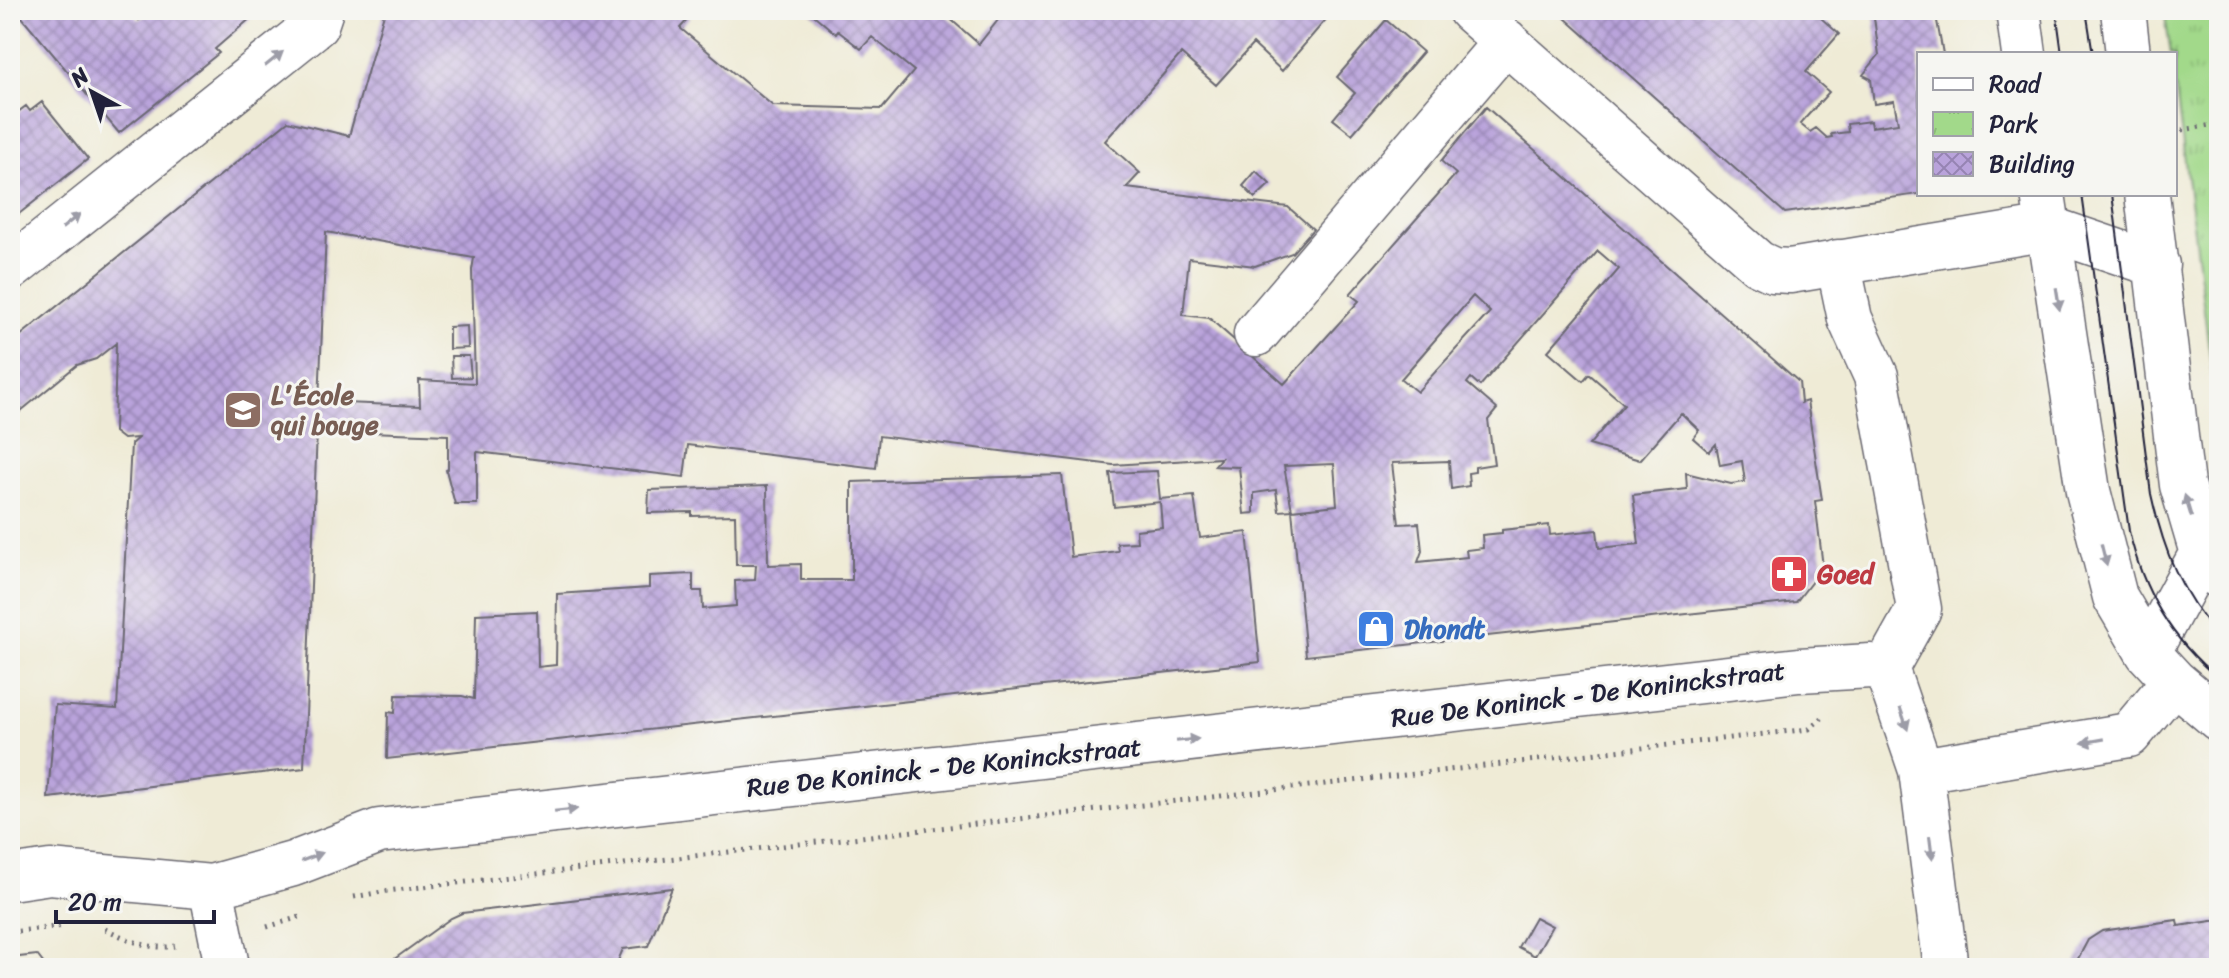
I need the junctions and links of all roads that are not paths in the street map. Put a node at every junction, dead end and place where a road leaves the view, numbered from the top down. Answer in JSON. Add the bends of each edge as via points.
{"nodes":[{"id":1,"x":321,"y":10,"type":"edge"},
{"id":2,"x":1470,"y":10,"type":"edge"},
{"id":3,"x":2018,"y":10,"type":"edge"},
{"id":4,"x":2123,"y":10,"type":"edge"},
{"id":5,"x":1506,"y":41,"type":"junction"},
{"id":6,"x":2024,"y":52,"type":"edge"},
{"id":7,"x":2128,"y":52,"type":"edge"},
{"id":8,"x":2147,"y":196,"type":"edge"},
{"id":9,"x":2045,"y":211,"type":"edge"},
{"id":10,"x":1838,"y":262,"type":"junction"},
{"id":11,"x":2157,"y":265,"type":"junction"},
{"id":12,"x":10,"y":269,"type":"edge"},
{"id":13,"x":1256,"y":334,"type":"dead end"},
{"id":14,"x":2211,"y":565,"type":"edge"},
{"id":15,"x":2161,"y":667,"type":"junction"},
{"id":16,"x":1886,"y":668,"type":"junction"},
{"id":17,"x":2219,"y":719,"type":"edge"},
{"id":18,"x":1921,"y":770,"type":"junction"},
{"id":19,"x":10,"y":878,"type":"edge"},
{"id":20,"x":211,"y":887,"type":"junction"},
{"id":21,"x":223,"y":953,"type":"edge"},
{"id":22,"x":1946,"y":968,"type":"edge"}],
"edges":[{"from":12,"to":1,"type":"street","one_way":true,"via":[[316,25]]},
{"from":2,"to":5,"type":"street"},
{"from":3,"to":6,"type":"street"},
{"from":4,"to":7,"type":"street"},
{"from":5,"to":10,"type":"street","via":[[1758,263],[1790,271]]},
{"from":5,"to":13,"type":"street"},
{"from":8,"to":11,"type":"street"},
{"from":9,"to":10,"type":"street"},
{"from":9,"to":11,"type":"street"},
{"from":9,"to":15,"type":"street","one_way":true,"via":[[2088,491],[2115,597]]},
{"from":10,"to":16,"type":"street","via":[[1850,319],[1876,376],[1919,609]]},
{"from":14,"to":11,"type":"street","one_way":true,"via":[[2182,485]]},
{"from":14,"to":15,"type":"street"},
{"from":15,"to":17,"type":"street"},
{"from":15,"to":18,"type":"street","one_way":true,"via":[[2129,735]]},
{"from":16,"to":18,"type":"street","one_way":true},
{"from":20,"to":16,"type":"street","name":"Rue De Koninck - De Koninckstraat","one_way":true,"via":[[293,864],[379,831],[1799,670]]},
{"from":18,"to":22,"type":"street","one_way":true},
{"from":19,"to":20,"type":"street","name":"Rue De Koninck - De Koninckstraat","via":[[50,872]]},
{"from":20,"to":21,"type":"street"}]}
